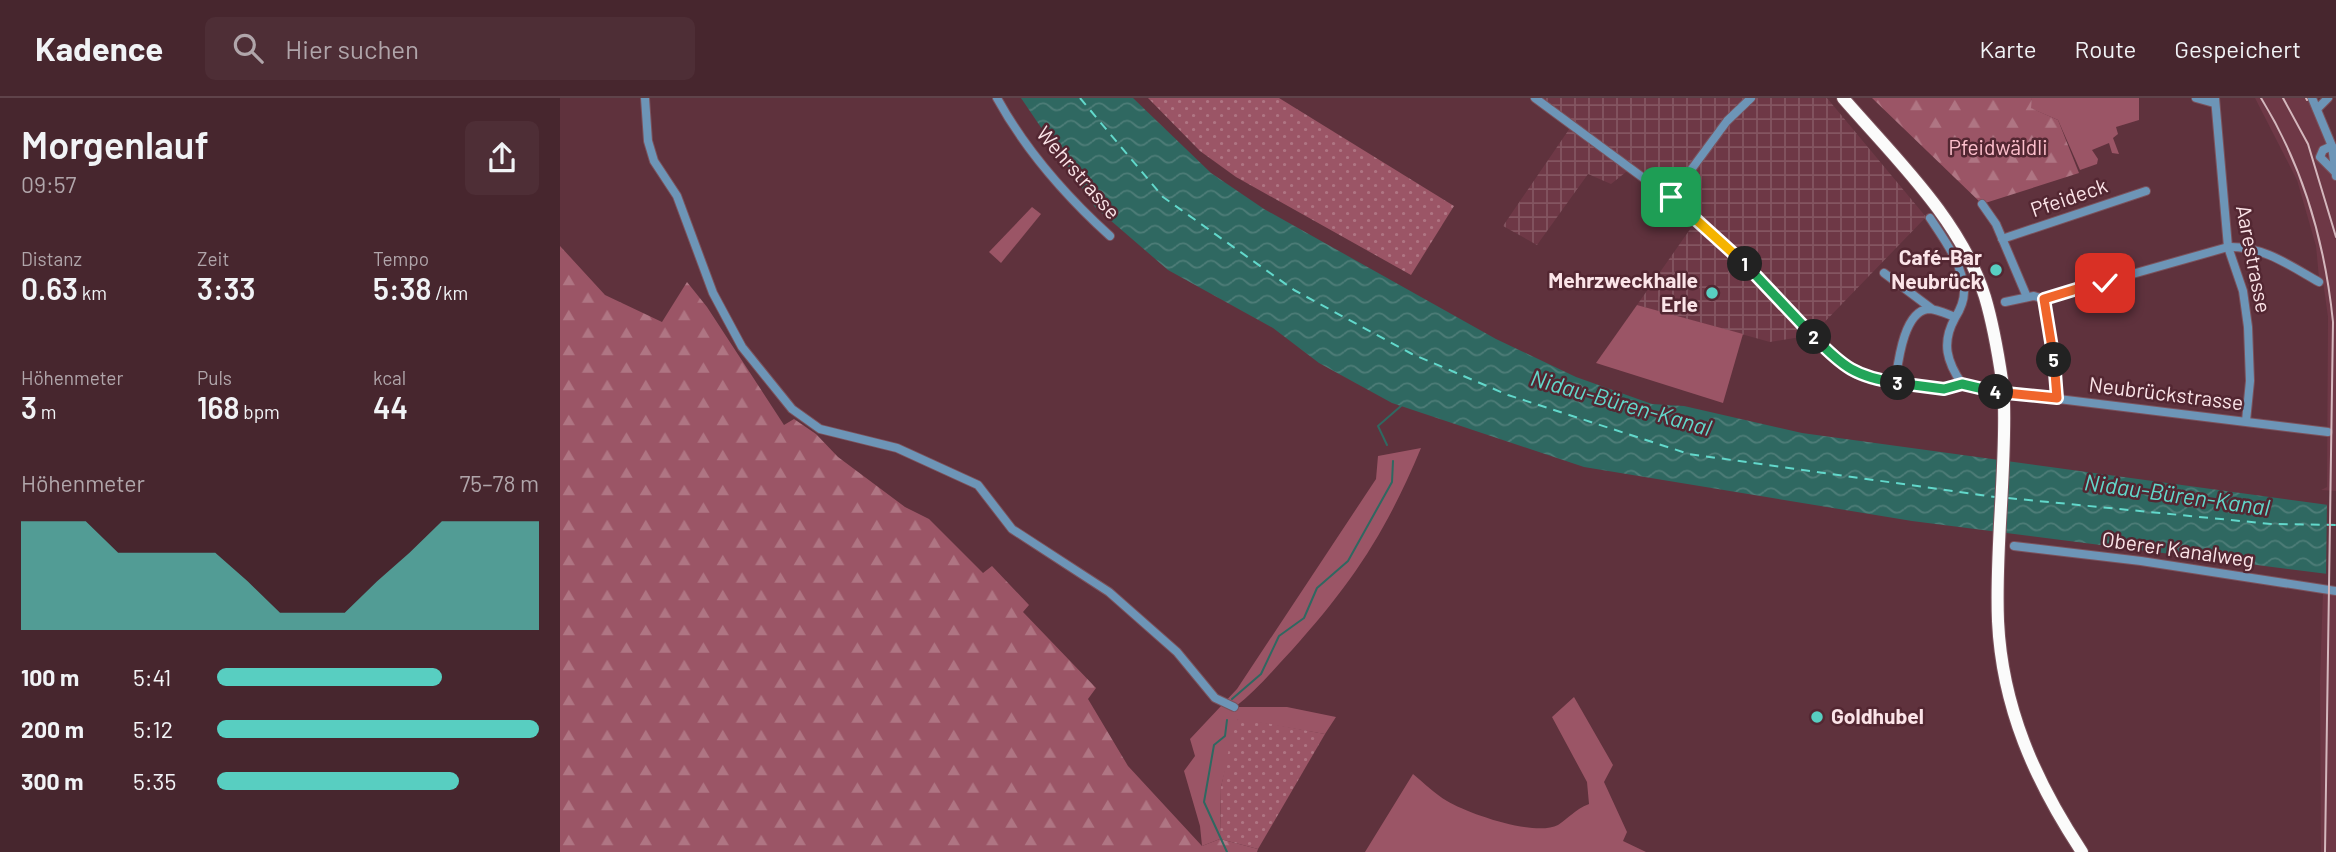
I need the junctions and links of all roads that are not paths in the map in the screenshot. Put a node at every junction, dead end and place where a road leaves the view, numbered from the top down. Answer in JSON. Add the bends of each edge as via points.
{"nodes":[{"id":1,"x":645,"y":98,"type":"edge"},
{"id":2,"x":997,"y":98,"type":"edge"},
{"id":3,"x":1535,"y":98,"type":"edge"},
{"id":4,"x":1751,"y":98,"type":"edge"},
{"id":5,"x":1836,"y":98,"type":"edge"},
{"id":6,"x":1843,"y":98,"type":"edge"},
{"id":7,"x":2196,"y":98,"type":"edge"},
{"id":8,"x":2312,"y":98,"type":"edge"},
{"id":9,"x":2328,"y":98,"type":"edge"},
{"id":10,"x":2215,"y":101,"type":"edge"},
{"id":11,"x":2317,"y":109,"type":"junction"},
{"id":12,"x":2332,"y":146,"type":"junction"},
{"id":13,"x":2335,"y":173,"type":"edge"},
{"id":14,"x":2146,"y":191,"type":"dead end"},
{"id":15,"x":1671,"y":197,"type":"junction"},
{"id":16,"x":1982,"y":204,"type":"dead end"},
{"id":17,"x":1930,"y":218,"type":"dead end"},
{"id":18,"x":1110,"y":236,"type":"dead end"},
{"id":19,"x":2002,"y":239,"type":"junction"},
{"id":20,"x":2228,"y":247,"type":"junction"},
{"id":21,"x":1884,"y":273,"type":"dead end"},
{"id":22,"x":2319,"y":282,"type":"dead end"},
{"id":23,"x":2027,"y":296,"type":"junction"},
{"id":24,"x":2044,"y":299,"type":"junction"},
{"id":25,"x":2005,"y":302,"type":"dead end"},
{"id":26,"x":1932,"y":309,"type":"junction"},
{"id":27,"x":1955,"y":317,"type":"junction"},
{"id":28,"x":1992,"y":325,"type":"junction"},
{"id":29,"x":1895,"y":383,"type":"junction"},
{"id":30,"x":1962,"y":384,"type":"junction"},
{"id":31,"x":2057,"y":398,"type":"junction"},
{"id":32,"x":2246,"y":421,"type":"junction"},
{"id":33,"x":2328,"y":432,"type":"dead end"},
{"id":34,"x":2014,"y":546,"type":"dead end"},
{"id":35,"x":2336,"y":591,"type":"edge"},
{"id":36,"x":1228,"y":705,"type":"dead end"},
{"id":37,"x":2082,"y":852,"type":"edge"}],
"edges":[{"from":1,"to":36,"type":"street","via":[[654,161],[677,196],[713,293],[742,347],[792,409],[820,429],[897,448],[978,485],[1012,528],[1110,592]]},
{"from":2,"to":18,"type":"street","name":"Wehrstrasse","via":[[1056,180]]},
{"from":3,"to":15,"type":"street"},
{"from":4,"to":15,"type":"street","via":[[1727,121]]},
{"from":5,"to":28,"type":"highway","via":[[1943,227]]},
{"from":6,"to":28,"type":"highway","via":[[1958,240]]},
{"from":7,"to":10,"type":"street"},
{"from":8,"to":11,"type":"street"},
{"from":9,"to":11,"type":"street"},
{"from":10,"to":20,"type":"street","name":"Aarestrasse"},
{"from":11,"to":12,"type":"street"},
{"from":12,"to":13,"type":"street"},
{"from":12,"to":13,"type":"street","via":[[2320,157]]},
{"from":14,"to":19,"type":"street","name":"Pfeideck"},
{"from":15,"to":29,"type":"street","via":[[1728,247],[1842,365],[1863,377]]},
{"from":16,"to":19,"type":"street"},
{"from":17,"to":27,"type":"street","via":[[1964,284],[1964,300]]},
{"from":19,"to":23,"type":"street"},
{"from":20,"to":22,"type":"street","via":[[2249,247],[2271,255]]},
{"from":20,"to":24,"type":"street"},
{"from":20,"to":32,"type":"street","name":"Aarestrasse","via":[[2243,290],[2248,327]]},
{"from":21,"to":26,"type":"street"},
{"from":23,"to":24,"type":"street"},
{"from":23,"to":25,"type":"street"},
{"from":24,"to":31,"type":"street","name":"Neubrückstrasse"},
{"from":26,"to":27,"type":"street"},
{"from":26,"to":29,"type":"street","via":[[1921,312],[1908,330]]},
{"from":27,"to":30,"type":"street","via":[[1947,335],[1947,355]]},
{"from":28,"to":37,"type":"highway","bridge":true,"via":[[2004,403],[1999,634],[2011,708],[2044,790]]},
{"from":29,"to":30,"type":"street","via":[[1944,389]]},
{"from":30,"to":31,"type":"street"},
{"from":31,"to":32,"type":"street","name":"Neubrückstrasse"},
{"from":32,"to":33,"type":"street","name":"Neubrückstrasse"},
{"from":34,"to":35,"type":"street","name":"Oberer Kanalweg"}]}
